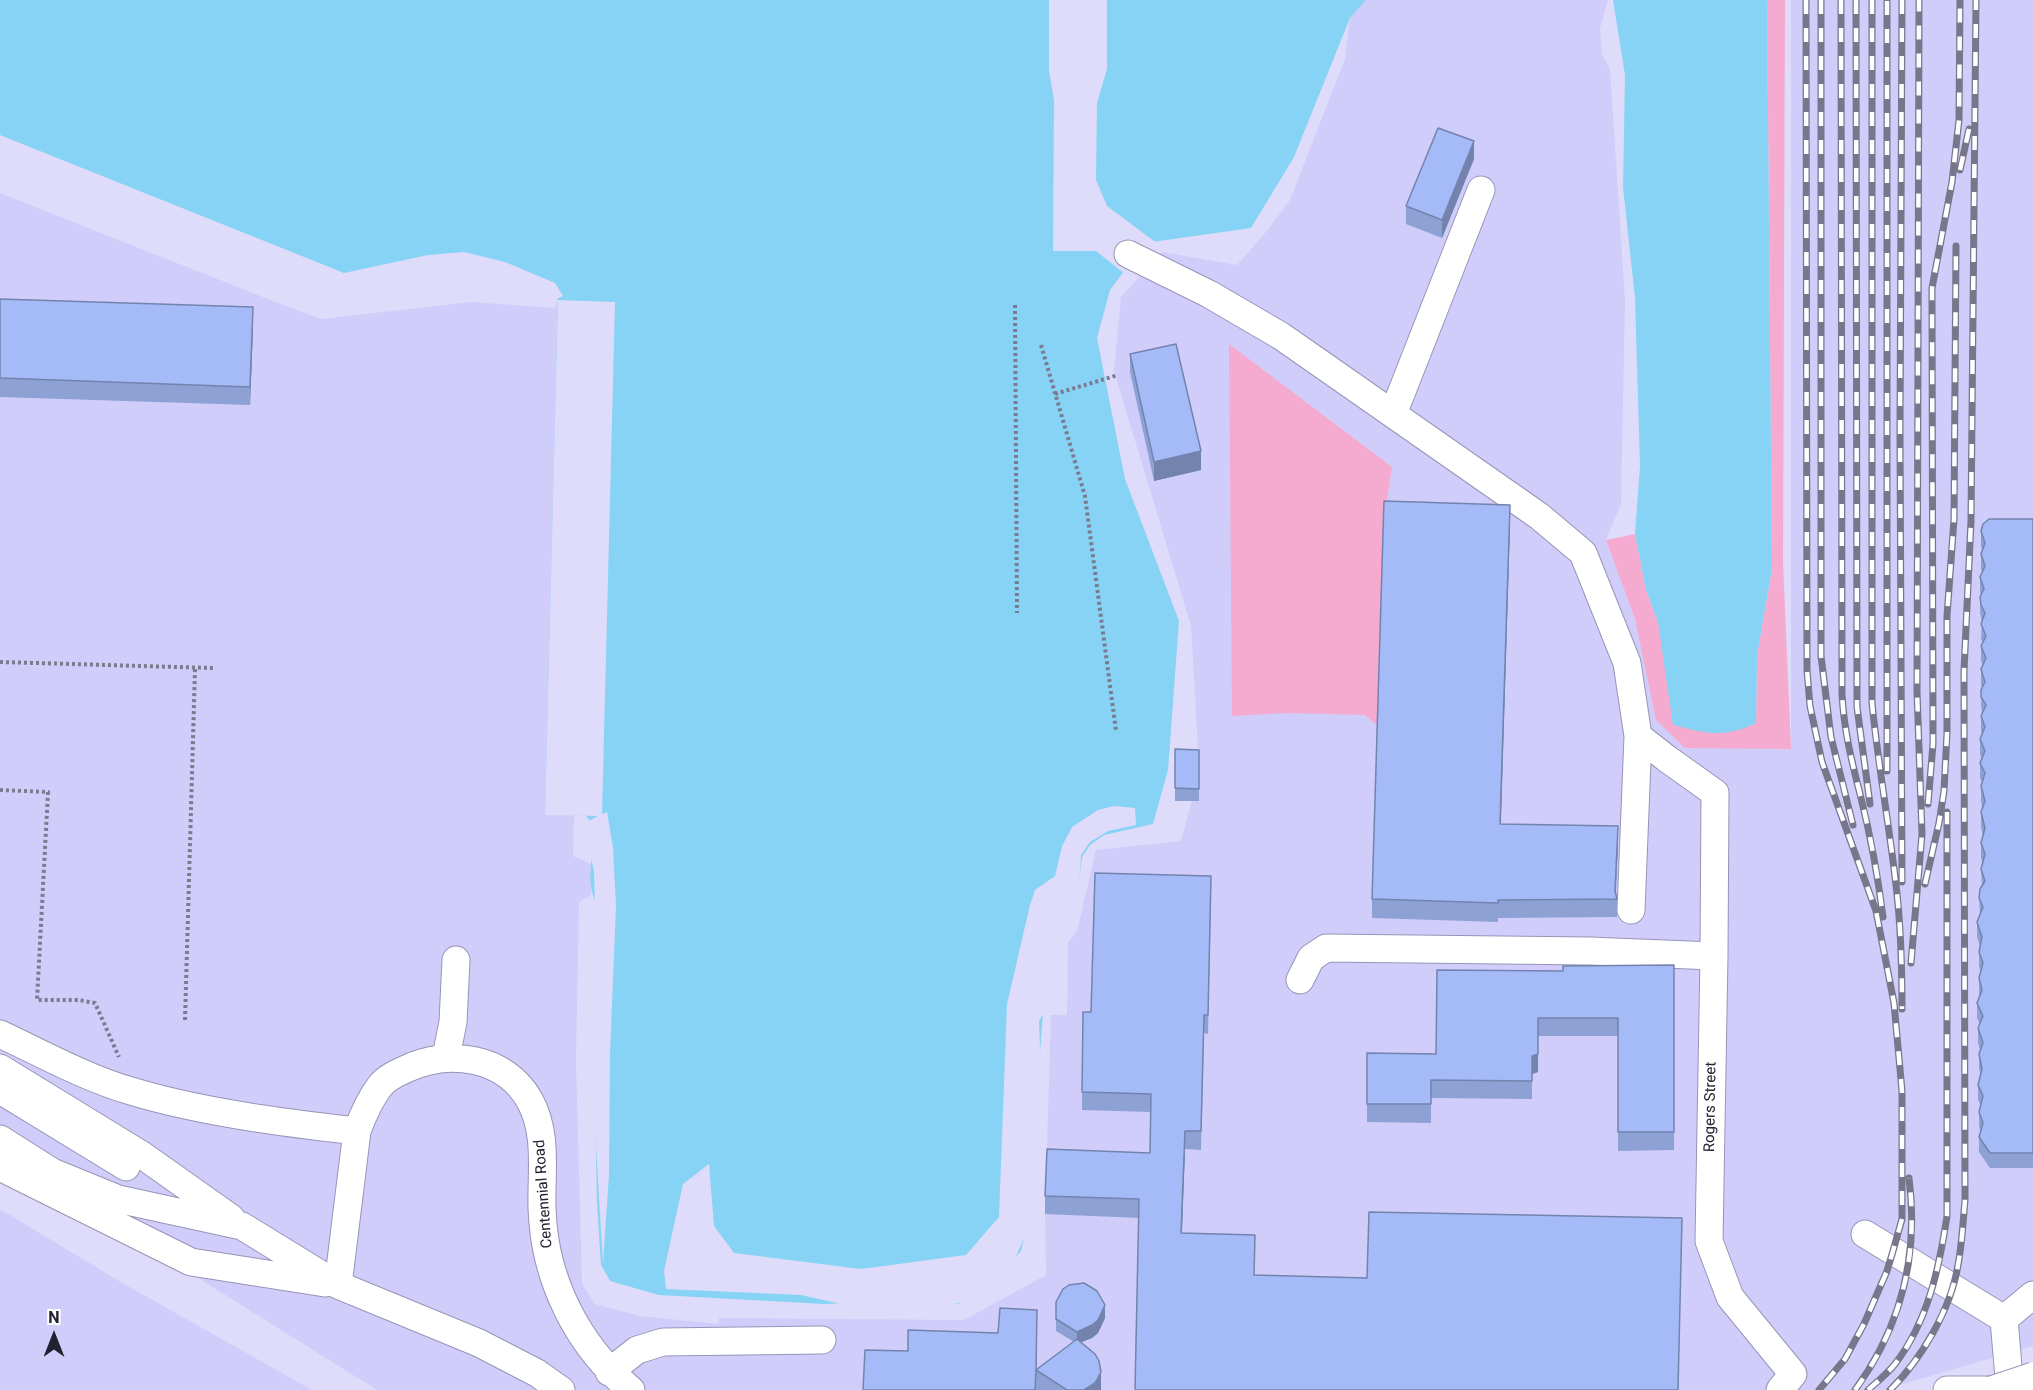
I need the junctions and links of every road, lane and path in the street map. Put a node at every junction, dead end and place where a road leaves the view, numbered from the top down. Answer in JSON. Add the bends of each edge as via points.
{"nodes":[{"id":1,"x":1481,"y":190,"type":"dead end"},
{"id":2,"x":1128,"y":254,"type":"dead end"},
{"id":3,"x":1015,"y":304,"type":"dead end"},
{"id":4,"x":1041,"y":345,"type":"dead end"},
{"id":5,"x":1118,"y":375,"type":"dead end"},
{"id":6,"x":1055,"y":394,"type":"junction"},
{"id":7,"x":1393,"y":414,"type":"junction"},
{"id":8,"x":1017,"y":614,"type":"dead end"},
{"id":9,"x":0,"y":662,"type":"edge"},
{"id":10,"x":213,"y":668,"type":"dead end"},
{"id":11,"x":195,"y":669,"type":"junction"},
{"id":12,"x":1116,"y":731,"type":"dead end"},
{"id":13,"x":1638,"y":736,"type":"junction"},
{"id":14,"x":0,"y":790,"type":"edge"},
{"id":15,"x":1631,"y":910,"type":"dead end"},
{"id":16,"x":1714,"y":956,"type":"junction"},
{"id":17,"x":456,"y":960,"type":"dead end"},
{"id":18,"x":1300,"y":980,"type":"dead end"},
{"id":19,"x":185,"y":1020,"type":"dead end"},
{"id":20,"x":0,"y":1034,"type":"edge"},
{"id":21,"x":446,"y":1057,"type":"junction"},
{"id":22,"x":119,"y":1058,"type":"dead end"},
{"id":23,"x":0,"y":1068,"type":"edge"},
{"id":24,"x":0,"y":1090,"type":"edge"},
{"id":25,"x":0,"y":1111,"type":"edge"},
{"id":26,"x":357,"y":1131,"type":"junction"},
{"id":27,"x":0,"y":1139,"type":"edge"},
{"id":28,"x":0,"y":1167,"type":"edge"},
{"id":29,"x":242,"y":1226,"type":"junction"},
{"id":30,"x":1865,"y":1234,"type":"dead end"},
{"id":31,"x":338,"y":1286,"type":"junction"},
{"id":32,"x":2033,"y":1295,"type":"edge"},
{"id":33,"x":2004,"y":1319,"type":"junction"},
{"id":34,"x":822,"y":1340,"type":"dead end"},
{"id":35,"x":609,"y":1372,"type":"junction"},
{"id":36,"x":2033,"y":1376,"type":"edge"},
{"id":37,"x":1794,"y":1385,"type":"edge"},
{"id":38,"x":2033,"y":1385,"type":"edge"},
{"id":39,"x":561,"y":1390,"type":"edge"},
{"id":40,"x":631,"y":1390,"type":"edge"},
{"id":41,"x":1947,"y":1390,"type":"edge"},
{"id":42,"x":1991,"y":1390,"type":"edge"},
{"id":43,"x":2009,"y":1390,"type":"edge"}],
"edges":[{"from":1,"to":7,"type":"street"},
{"from":2,"to":7,"type":"street","via":[[1209,294],[1281,336]]},
{"from":3,"to":8,"type":"path"},
{"from":4,"to":6,"type":"path"},
{"from":5,"to":6,"type":"path"},
{"from":6,"to":12,"type":"path","via":[[1085,496]]},
{"from":7,"to":13,"type":"street","via":[[1539,516],[1583,553],[1627,663]]},
{"from":9,"to":11,"type":"path"},
{"from":10,"to":11,"type":"path"},
{"from":11,"to":19,"type":"path"},
{"from":13,"to":15,"type":"street"},
{"from":13,"to":16,"type":"street","name":"Rogers Street","via":[[1715,793]]},
{"from":14,"to":22,"type":"path","via":[[48,792],[37,1000],[95,1003]]},
{"from":16,"to":18,"type":"street","via":[[1326,948],[1311,957]]},
{"from":16,"to":37,"type":"street","name":"Rogers Street","via":[[1709,1241],[1730,1298]]},
{"from":17,"to":21,"type":"street","via":[[453,1022]]},
{"from":20,"to":26,"type":"street","via":[[130,1091],[187,1105]]},
{"from":21,"to":26,"type":"street","name":"Centennial Road","via":[[419,1063],[380,1085]]},
{"from":21,"to":35,"type":"street","name":"Centennial Road","via":[[493,1066],[514,1081],[530,1101],[543,1147],[544,1238],[554,1279],[575,1324]]},
{"from":23,"to":29,"type":"street","via":[[142,1155]]},
{"from":24,"to":29,"type":"street","via":[[133,1171]]},
{"from":25,"to":29,"type":"street","via":[[129,1186]]},
{"from":26,"to":31,"type":"street","name":"Centennial Road"},
{"from":27,"to":29,"type":"street","via":[[52,1172],[118,1199]]},
{"from":28,"to":31,"type":"street","via":[[191,1262]]},
{"from":29,"to":31,"type":"street"},
{"from":30,"to":33,"type":"street"},
{"from":31,"to":39,"type":"street","via":[[478,1343]]},
{"from":32,"to":33,"type":"street"},
{"from":33,"to":43,"type":"street"},
{"from":34,"to":35,"type":"street","via":[[663,1342],[637,1350]]},
{"from":35,"to":40,"type":"street","name":"Centennial Road"},
{"from":36,"to":42,"type":"street","bridge":true},
{"from":38,"to":43,"type":"street"},
{"from":41,"to":43,"type":"street"}]}
